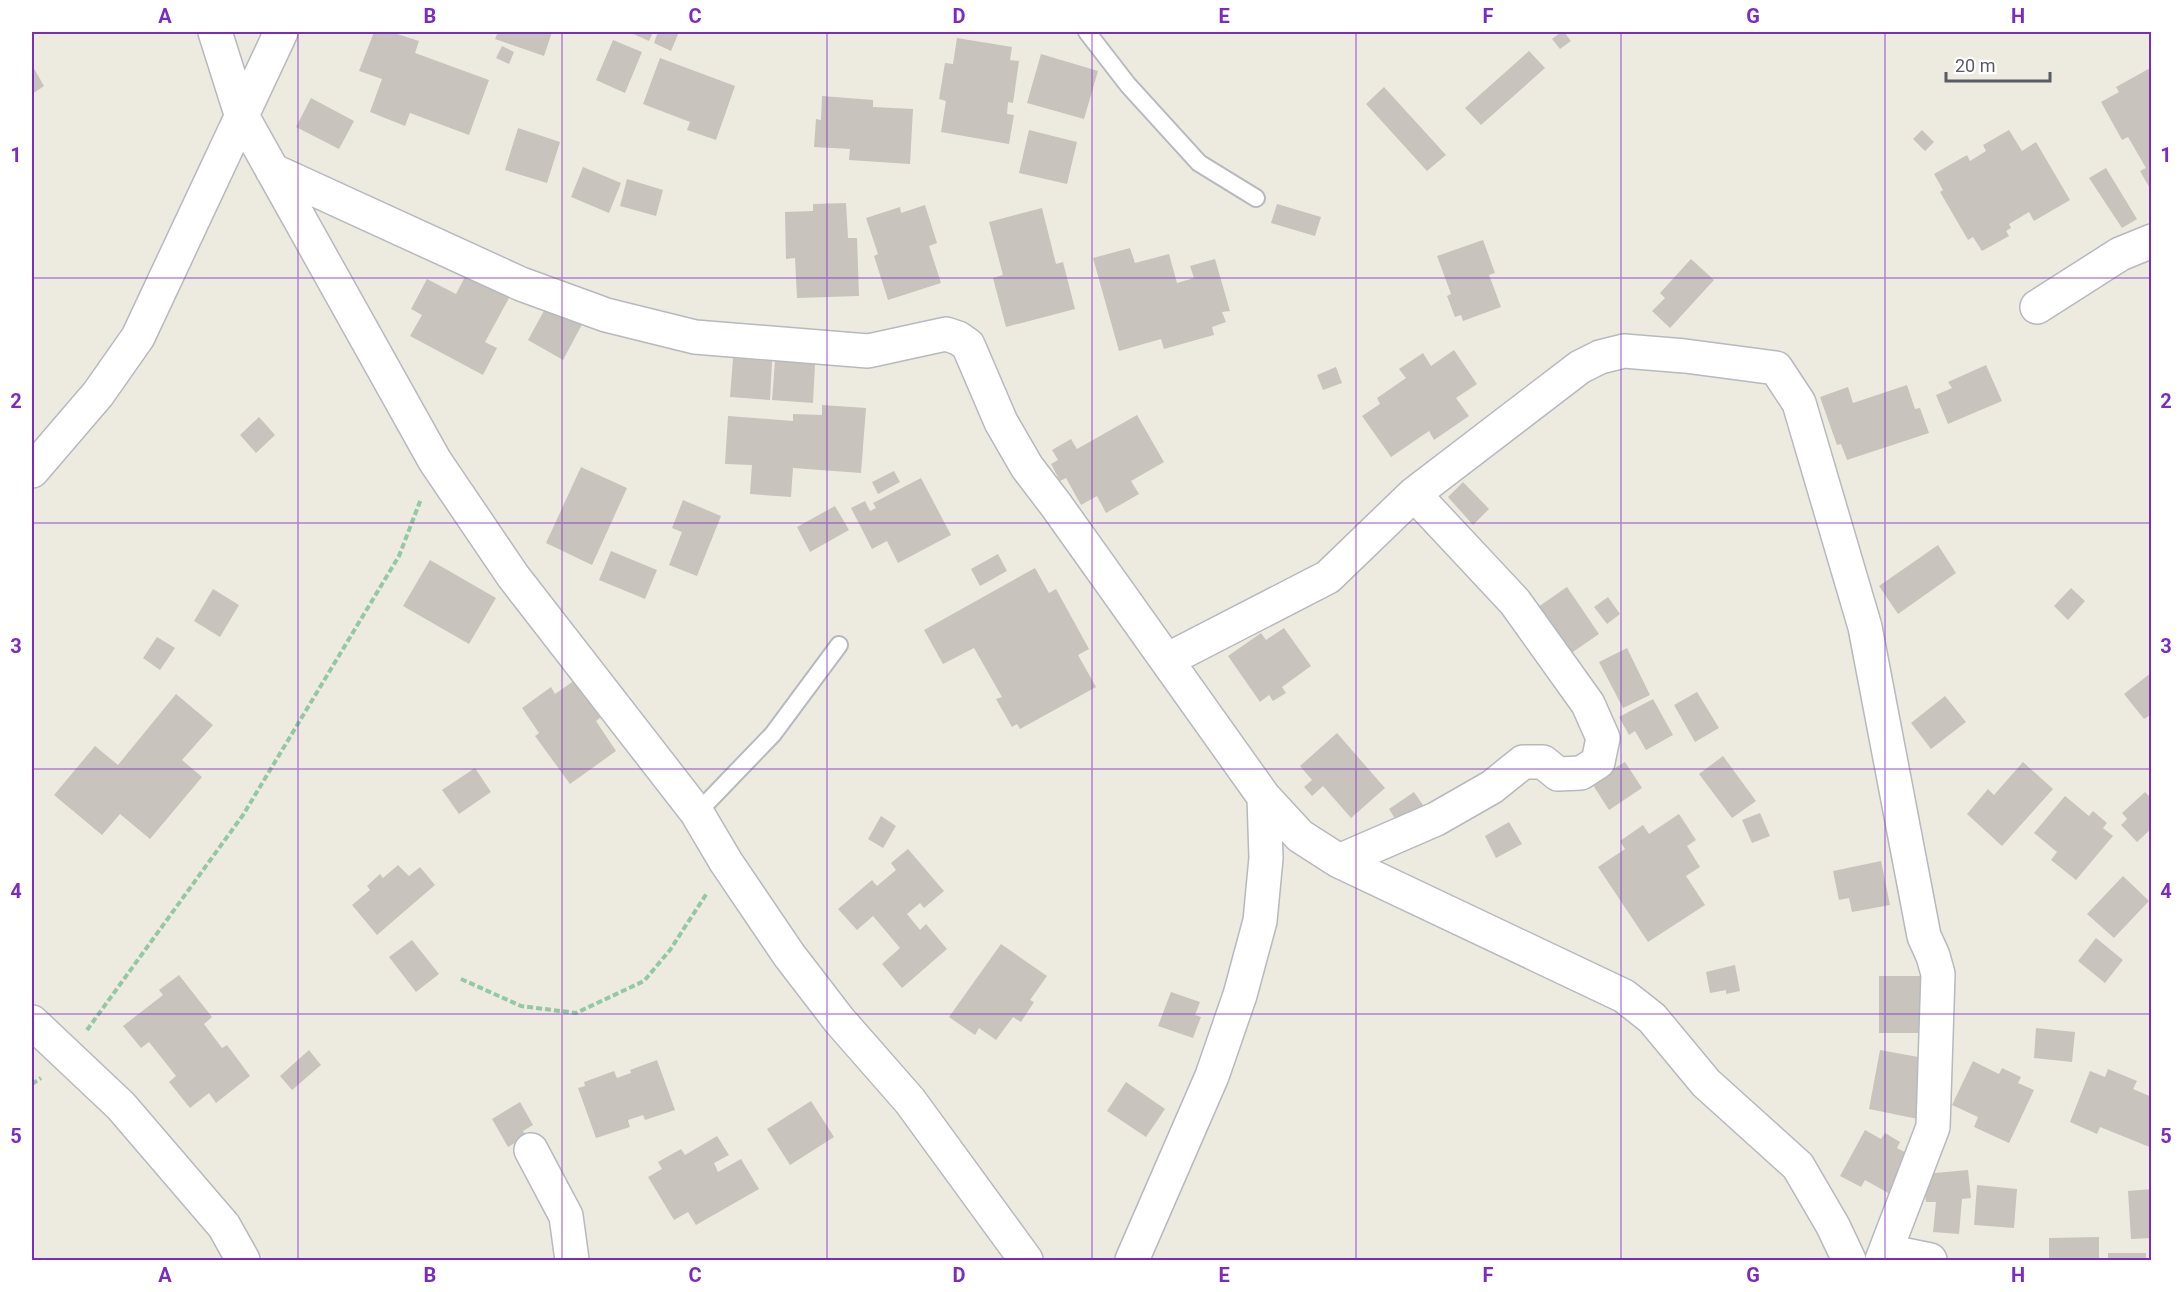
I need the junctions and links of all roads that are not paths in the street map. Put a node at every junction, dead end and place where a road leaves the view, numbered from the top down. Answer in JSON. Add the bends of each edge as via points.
{"nodes":[{"id":1,"x":215,"y":32,"type":"edge"},
{"id":2,"x":281,"y":32,"type":"edge"},
{"id":3,"x":1087,"y":32,"type":"edge"},
{"id":4,"x":241,"y":114,"type":"junction"},
{"id":5,"x":272,"y":170,"type":"junction"},
{"id":6,"x":1256,"y":198,"type":"dead end"},
{"id":7,"x":2151,"y":241,"type":"edge"},
{"id":8,"x":2037,"y":307,"type":"dead end"},
{"id":9,"x":32,"y":471,"type":"edge"},
{"id":10,"x":1414,"y":494,"type":"junction"},
{"id":11,"x":839,"y":645,"type":"dead end"},
{"id":12,"x":1167,"y":660,"type":"junction"},
{"id":13,"x":1264,"y":797,"type":"junction"},
{"id":14,"x":697,"y":813,"type":"junction"},
{"id":15,"x":1339,"y":861,"type":"junction"},
{"id":16,"x":32,"y":1022,"type":"edge"},
{"id":17,"x":531,"y":1150,"type":"dead end"},
{"id":18,"x":1884,"y":1256,"type":"edge"},
{"id":19,"x":243,"y":1260,"type":"edge"},
{"id":20,"x":572,"y":1260,"type":"edge"},
{"id":21,"x":1026,"y":1260,"type":"edge"},
{"id":22,"x":1132,"y":1260,"type":"edge"},
{"id":23,"x":1849,"y":1260,"type":"edge"},
{"id":24,"x":1930,"y":1260,"type":"edge"}],
"edges":[{"from":1,"to":4,"type":"street"},
{"from":2,"to":4,"type":"street"},
{"from":3,"to":6,"type":"lane","via":[[1128,85],[1199,163]]},
{"from":4,"to":5,"type":"street"},
{"from":4,"to":9,"type":"street","via":[[138,337],[98,394]]},
{"from":5,"to":12,"type":"street","via":[[521,284],[606,315],[695,338],[868,351],[946,333],[958,338],[968,345],[1000,422],[1027,467]]},
{"from":5,"to":14,"type":"street","via":[[435,461],[513,576]]},
{"from":7,"to":8,"type":"street","via":[[2120,254]]},
{"from":10,"to":12,"type":"street","via":[[1328,577]]},
{"from":10,"to":15,"type":"street","via":[[1515,602],[1588,704],[1604,738],[1598,762],[1581,773],[1558,774],[1543,762],[1523,762],[1492,787],[1436,819]]},
{"from":10,"to":18,"type":"street","via":[[1580,367],[1624,351],[1776,368],[1799,403],[1865,627],[1924,936],[1938,974],[1933,1127]]},
{"from":11,"to":14,"type":"lane","via":[[773,734]]},
{"from":12,"to":13,"type":"street"},
{"from":13,"to":15,"type":"street","via":[[1300,836]]},
{"from":13,"to":22,"type":"street","via":[[1266,858],[1260,921],[1240,995],[1212,1076]]},
{"from":14,"to":21,"type":"street","via":[[789,955],[910,1101]]},
{"from":15,"to":23,"type":"street","via":[[1624,996],[1652,1018],[1706,1083],[1798,1166]]},
{"from":16,"to":19,"type":"street","via":[[121,1106],[224,1226]]},
{"from":17,"to":20,"type":"street","via":[[566,1216]]},
{"from":18,"to":24,"type":"street"}]}
